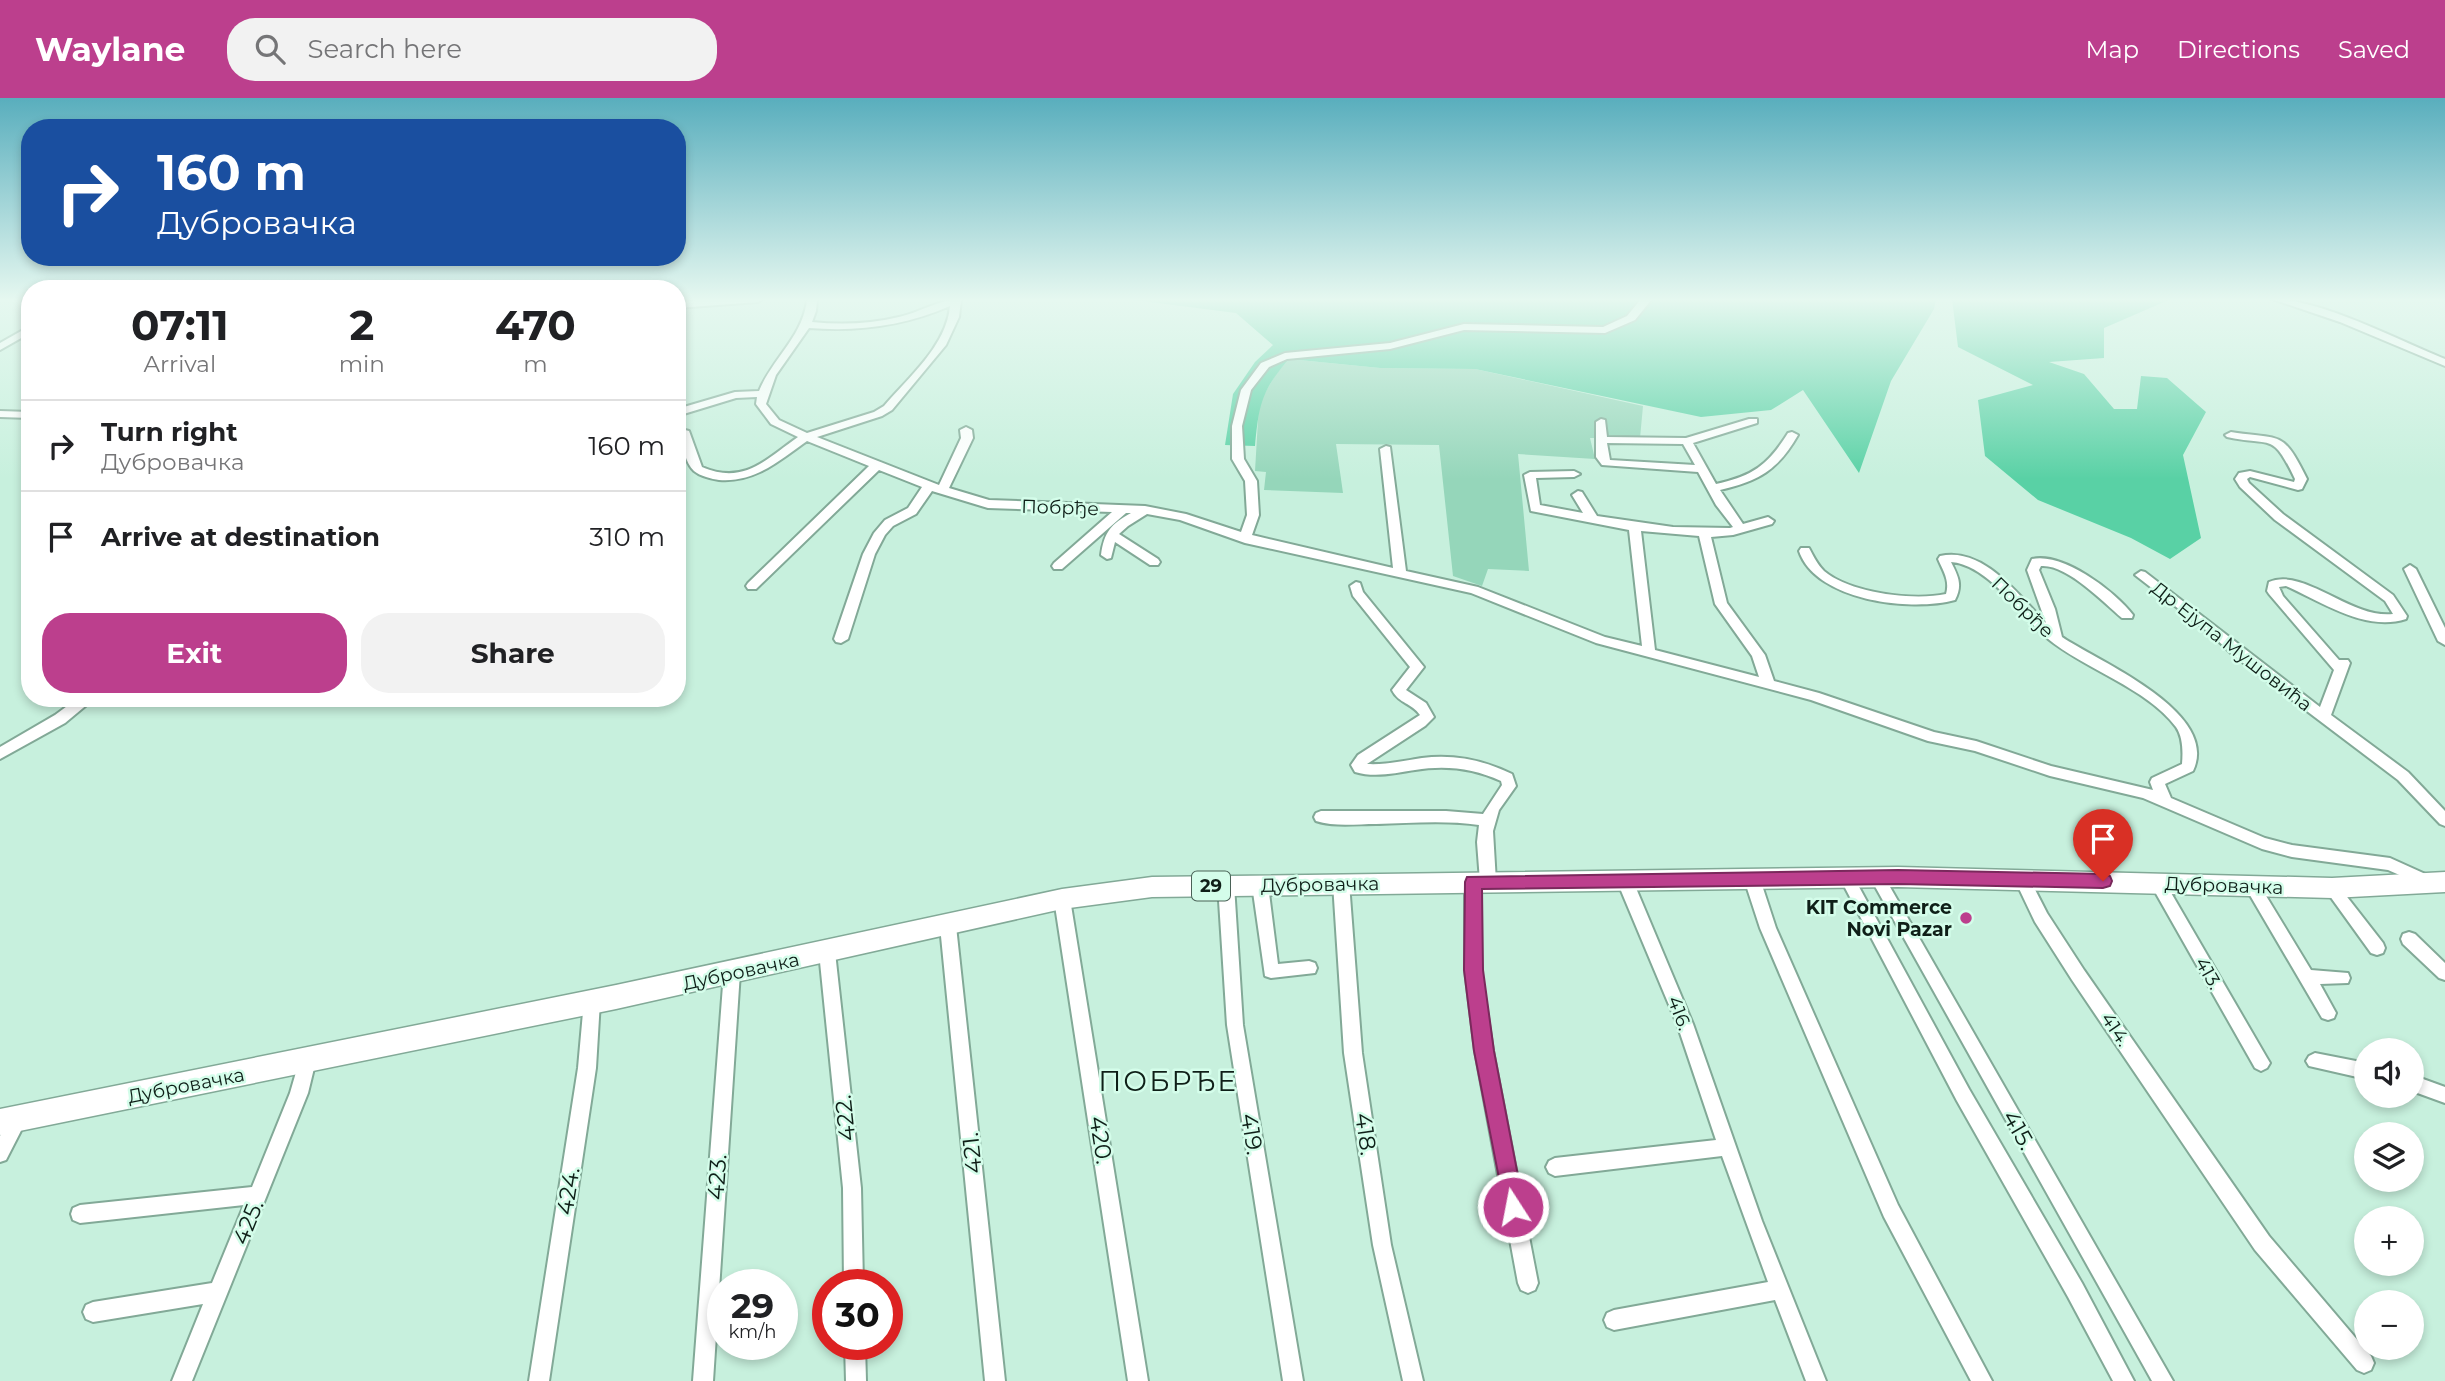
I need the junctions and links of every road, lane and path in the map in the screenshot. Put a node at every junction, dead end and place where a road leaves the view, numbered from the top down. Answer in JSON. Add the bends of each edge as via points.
{"nodes":[{"id":1,"x":780,"y":359,"type":"edge"},
{"id":2,"x":929,"y":359,"type":"edge"},
{"id":3,"x":1279,"y":359,"type":"edge"},
{"id":4,"x":762,"y":394,"type":"junction"},
{"id":5,"x":686,"y":409,"type":"edge"},
{"id":6,"x":0,"y":414,"type":"edge"},
{"id":7,"x":21,"y":415,"type":"edge"},
{"id":8,"x":1753,"y":421,"type":"dead end"},
{"id":9,"x":1601,"y":422,"type":"dead end"},
{"id":10,"x":966,"y":430,"type":"dead end"},
{"id":11,"x":1792,"y":435,"type":"dead end"},
{"id":12,"x":2231,"y":435,"type":"dead end"},
{"id":13,"x":686,"y":436,"type":"edge"},
{"id":14,"x":806,"y":437,"type":"junction"},
{"id":15,"x":1600,"y":440,"type":"junction"},
{"id":16,"x":1687,"y":441,"type":"junction"},
{"id":17,"x":1387,"y":449,"type":"dead end"},
{"id":18,"x":877,"y":465,"type":"junction"},
{"id":19,"x":1702,"y":469,"type":"junction"},
{"id":20,"x":1574,"y":474,"type":"dead end"},
{"id":21,"x":935,"y":488,"type":"junction"},
{"id":22,"x":1713,"y":488,"type":"junction"},
{"id":23,"x":1578,"y":495,"type":"dead end"},
{"id":24,"x":1123,"y":509,"type":"junction"},
{"id":25,"x":1145,"y":510,"type":"junction"},
{"id":26,"x":1593,"y":520,"type":"junction"},
{"id":27,"x":1768,"y":521,"type":"dead end"},
{"id":28,"x":1635,"y":527,"type":"junction"},
{"id":29,"x":1740,"y":528,"type":"junction"},
{"id":30,"x":1704,"y":533,"type":"junction"},
{"id":31,"x":1111,"y":534,"type":"junction"},
{"id":32,"x":1245,"y":539,"type":"junction"},
{"id":33,"x":1805,"y":551,"type":"dead end"},
{"id":34,"x":1107,"y":555,"type":"dead end"},
{"id":35,"x":1154,"y":562,"type":"dead end"},
{"id":36,"x":1058,"y":566,"type":"dead end"},
{"id":37,"x":2410,"y":569,"type":"dead end"},
{"id":38,"x":1400,"y":572,"type":"junction"},
{"id":39,"x":2141,"y":575,"type":"dead end"},
{"id":40,"x":752,"y":586,"type":"dead end"},
{"id":41,"x":1356,"y":586,"type":"dead end"},
{"id":42,"x":2127,"y":615,"type":"dead end"},
{"id":43,"x":841,"y":639,"type":"dead end"},
{"id":44,"x":2056,"y":639,"type":"junction"},
{"id":45,"x":2445,"y":641,"type":"edge"},
{"id":46,"x":1649,"y":653,"type":"junction"},
{"id":47,"x":1768,"y":684,"type":"junction"},
{"id":48,"x":76,"y":707,"type":"edge"},
{"id":49,"x":2323,"y":717,"type":"junction"},
{"id":50,"x":0,"y":754,"type":"edge"},
{"id":51,"x":2166,"y":802,"type":"junction"},
{"id":52,"x":1321,"y":817,"type":"dead end"},
{"id":53,"x":1486,"y":820,"type":"junction"},
{"id":54,"x":2445,"y":820,"type":"edge"},
{"id":55,"x":1877,"y":877,"type":"junction"},
{"id":56,"x":1752,"y":878,"type":"junction"},
{"id":57,"x":1847,"y":878,"type":"junction"},
{"id":58,"x":2022,"y":878,"type":"junction"},
{"id":59,"x":1625,"y":881,"type":"junction"},
{"id":60,"x":1481,"y":882,"type":"junction"},
{"id":61,"x":1340,"y":883,"type":"junction"},
{"id":62,"x":2158,"y":883,"type":"junction"},
{"id":63,"x":2439,"y":883,"type":"edge"},
{"id":64,"x":1226,"y":885,"type":"junction"},
{"id":65,"x":1260,"y":885,"type":"junction"},
{"id":66,"x":2252,"y":886,"type":"junction"},
{"id":67,"x":2332,"y":888,"type":"junction"},
{"id":68,"x":1062,"y":899,"type":"junction"},
{"id":69,"x":948,"y":926,"type":"junction"},
{"id":70,"x":2409,"y":939,"type":"dead end"},
{"id":71,"x":2377,"y":948,"type":"dead end"},
{"id":72,"x":827,"y":953,"type":"junction"},
{"id":73,"x":1309,"y":968,"type":"dead end"},
{"id":74,"x":732,"y":972,"type":"junction"},
{"id":75,"x":2445,"y":973,"type":"edge"},
{"id":76,"x":2306,"y":977,"type":"junction"},
{"id":77,"x":2342,"y":978,"type":"dead end"},
{"id":78,"x":592,"y":1001,"type":"junction"},
{"id":79,"x":2328,"y":1013,"type":"dead end"},
{"id":80,"x":307,"y":1060,"type":"junction"},
{"id":81,"x":2315,"y":1061,"type":"dead end"},
{"id":82,"x":2261,"y":1063,"type":"dead end"},
{"id":83,"x":2354,"y":1069,"type":"edge"},
{"id":84,"x":2424,"y":1087,"type":"edge"},
{"id":85,"x":2445,"y":1095,"type":"edge"},
{"id":86,"x":9,"y":1120,"type":"edge"},
{"id":87,"x":1727,"y":1147,"type":"junction"},
{"id":88,"x":0,"y":1154,"type":"edge"},
{"id":89,"x":1555,"y":1167,"type":"dead end"},
{"id":90,"x":259,"y":1195,"type":"junction"},
{"id":91,"x":80,"y":1214,"type":"dead end"},
{"id":92,"x":854,"y":1269,"type":"edge"},
{"id":93,"x":1528,"y":1283,"type":"dead end"},
{"id":94,"x":1779,"y":1290,"type":"junction"},
{"id":95,"x":219,"y":1292,"type":"junction"},
{"id":96,"x":93,"y":1312,"type":"dead end"},
{"id":97,"x":1614,"y":1320,"type":"dead end"},
{"id":98,"x":855,"y":1360,"type":"edge"},
{"id":99,"x":2364,"y":1363,"type":"dead end"},
{"id":100,"x":182,"y":1381,"type":"edge"},
{"id":101,"x":539,"y":1381,"type":"edge"},
{"id":102,"x":703,"y":1381,"type":"edge"},
{"id":103,"x":856,"y":1381,"type":"edge"},
{"id":104,"x":995,"y":1381,"type":"edge"},
{"id":105,"x":1138,"y":1381,"type":"edge"},
{"id":106,"x":1293,"y":1381,"type":"edge"},
{"id":107,"x":1413,"y":1381,"type":"edge"},
{"id":108,"x":1816,"y":1381,"type":"edge"},
{"id":109,"x":1982,"y":1381,"type":"edge"},
{"id":110,"x":2124,"y":1381,"type":"edge"},
{"id":111,"x":2164,"y":1381,"type":"edge"}],
"edges":[{"from":1,"to":4,"type":"street"},
{"from":2,"to":14,"type":"street","via":[[888,408]]},
{"from":3,"to":32,"type":"street","via":[[1265,365],[1246,390],[1237,426],[1238,459],[1251,481],[1253,515]]},
{"from":4,"to":5,"type":"street","via":[[735,395]]},
{"from":4,"to":14,"type":"street","name":"Побрђе","via":[[761,404],[775,422]]},
{"from":6,"to":7,"type":"street"},
{"from":8,"to":16,"type":"street"},
{"from":9,"to":15,"type":"street"},
{"from":10,"to":21,"type":"street","via":[[967,438]]},
{"from":11,"to":22,"type":"street","via":[[1765,472]]},
{"from":12,"to":49,"type":"street","name":"Др Ејупа Мушовића","via":[[2269,437],[2286,448],[2301,480],[2298,487],[2249,474],[2241,479],[2244,485],[2279,517],[2389,598],[2401,615],[2384,619],[2288,582],[2273,585],[2279,599],[2341,665]]},
{"from":13,"to":14,"type":"street","via":[[698,469],[722,478],[754,472]]},
{"from":14,"to":18,"type":"street","name":"Побрђе"},
{"from":15,"to":16,"type":"street"},
{"from":15,"to":19,"type":"street","via":[[1606,463]]},
{"from":16,"to":19,"type":"street"},
{"from":17,"to":38,"type":"street"},
{"from":18,"to":21,"type":"street","name":"Побрђе"},
{"from":18,"to":40,"type":"street"},
{"from":19,"to":22,"type":"street"},
{"from":20,"to":26,"type":"street","via":[[1530,475],[1535,508]]},
{"from":21,"to":24,"type":"street","name":"Побрђе","via":[[988,504]]},
{"from":21,"to":43,"type":"street","via":[[910,513],[880,533]]},
{"from":22,"to":29,"type":"street"},
{"from":23,"to":26,"type":"street"},
{"from":24,"to":25,"type":"street","name":"Побрђе"},
{"from":24,"to":36,"type":"street"},
{"from":25,"to":31,"type":"street"},
{"from":25,"to":32,"type":"street","name":"Побрђе","via":[[1182,517]]},
{"from":26,"to":28,"type":"street"},
{"from":27,"to":29,"type":"street"},
{"from":28,"to":30,"type":"street"},
{"from":28,"to":46,"type":"street"},
{"from":29,"to":30,"type":"street"},
{"from":30,"to":47,"type":"street","via":[[1721,604],[1758,655]]},
{"from":31,"to":34,"type":"street"},
{"from":31,"to":35,"type":"street"},
{"from":32,"to":38,"type":"street","name":"Побрђе"},
{"from":33,"to":44,"type":"street","name":"Побрђе","via":[[1828,580],[1847,588],[1933,602],[1951,597],[1955,582],[1944,559],[1959,559],[2003,586]]},
{"from":37,"to":45,"type":"street"},
{"from":38,"to":46,"type":"street","name":"Побрђе","via":[[1474,590],[1601,640]]},
{"from":39,"to":49,"type":"street","name":"Др Ејупа Мушовића"},
{"from":41,"to":53,"type":"street","via":[[1417,667],[1399,690],[1421,706],[1427,717],[1364,756],[1358,765],[1377,770],[1426,762],[1462,763],[1497,773],[1507,778],[1509,786]]},
{"from":42,"to":44,"type":"street","via":[[2067,569],[2049,561],[2036,562],[2033,570]]},
{"from":44,"to":51,"type":"street","name":"Побрђе","via":[[2137,688],[2182,724],[2192,758],[2189,767],[2157,782]]},
{"from":46,"to":47,"type":"street","name":"Побрђе"},
{"from":47,"to":51,"type":"street","name":"Побрђе","via":[[1933,737]]},
{"from":48,"to":50,"type":"street"},
{"from":49,"to":54,"type":"street","name":"Др Ејупа Мушовића","via":[[2403,776]]},
{"from":51,"to":63,"type":"street","name":"Побрђе","via":[[2262,843],[2390,863]]},
{"from":52,"to":53,"type":"street"},
{"from":53,"to":60,"type":"street"},
{"from":55,"to":57,"type":"main road","name":"Дубровачка","number":"29"},
{"from":55,"to":58,"type":"main road","name":"Дубровачка","number":"29"},
{"from":55,"to":111,"type":"street","name":"415."},
{"from":56,"to":57,"type":"main road","name":"Дубровачка","number":"29"},
{"from":56,"to":59,"type":"main road","name":"Дубровачка","number":"29"},
{"from":56,"to":109,"type":"street","via":[[1768,928],[1891,1211]]},
{"from":57,"to":110,"type":"street","name":"415."},
{"from":58,"to":62,"type":"main road","name":"Дубровачка","number":"29"},
{"from":58,"to":99,"type":"street","name":"414.","via":[[2078,975],[2262,1243]]},
{"from":59,"to":60,"type":"main road","name":"Дубровачка","number":"29"},
{"from":59,"to":87,"type":"street","name":"416.","via":[[1685,1024]]},
{"from":60,"to":61,"type":"main road","name":"Дубровачка","number":"29"},
{"from":60,"to":93,"type":"street","via":[[1473,970]]},
{"from":61,"to":65,"type":"main road","name":"Дубровачка","number":"29"},
{"from":61,"to":107,"type":"street","name":"418.","via":[[1353,1054],[1382,1245]]},
{"from":62,"to":66,"type":"main road","name":"Дубровачка","number":"29"},
{"from":62,"to":82,"type":"street","name":"413."},
{"from":63,"to":67,"type":"main road","name":"Дубровачка","number":"29"},
{"from":64,"to":65,"type":"main road","name":"Дубровачка","number":"29"},
{"from":64,"to":68,"type":"main road","name":"Дубровачка","number":"29","via":[[1113,890]]},
{"from":64,"to":106,"type":"street","name":"419.","via":[[1235,1025]]},
{"from":65,"to":73,"type":"street","via":[[1271,971]]},
{"from":66,"to":67,"type":"main road","name":"Дубровачка","number":"29"},
{"from":66,"to":76,"type":"street"},
{"from":67,"to":71,"type":"street"},
{"from":68,"to":69,"type":"main road","name":"Дубровачка","number":"29"},
{"from":68,"to":105,"type":"street","name":"420."},
{"from":69,"to":72,"type":"main road","name":"Дубровачка","number":"29"},
{"from":69,"to":104,"type":"street","name":"421."},
{"from":70,"to":75,"type":"street"},
{"from":72,"to":74,"type":"main road","name":"Дубровачка","number":"29"},
{"from":72,"to":92,"type":"street","name":"422.","via":[[852,1188]]},
{"from":74,"to":78,"type":"main road","name":"Дубровачка","number":"29"},
{"from":74,"to":102,"type":"street","name":"423."},
{"from":76,"to":77,"type":"street"},
{"from":76,"to":79,"type":"street"},
{"from":78,"to":80,"type":"main road","name":"Дубровачка","number":"29"},
{"from":78,"to":101,"type":"street","name":"424.","via":[[587,1068]]},
{"from":80,"to":86,"type":"main road","name":"Дубровачка","number":"29"},
{"from":80,"to":90,"type":"street","name":"425.","via":[[299,1093]]},
{"from":81,"to":83,"type":"street"},
{"from":84,"to":85,"type":"street"},
{"from":86,"to":88,"type":"street"},
{"from":87,"to":89,"type":"street"},
{"from":87,"to":94,"type":"street","name":"416."},
{"from":90,"to":91,"type":"street"},
{"from":90,"to":95,"type":"street","name":"425."},
{"from":94,"to":97,"type":"street"},
{"from":94,"to":108,"type":"street","name":"416."},
{"from":95,"to":96,"type":"street"},
{"from":95,"to":100,"type":"street","name":"425."},
{"from":98,"to":103,"type":"street"}]}
